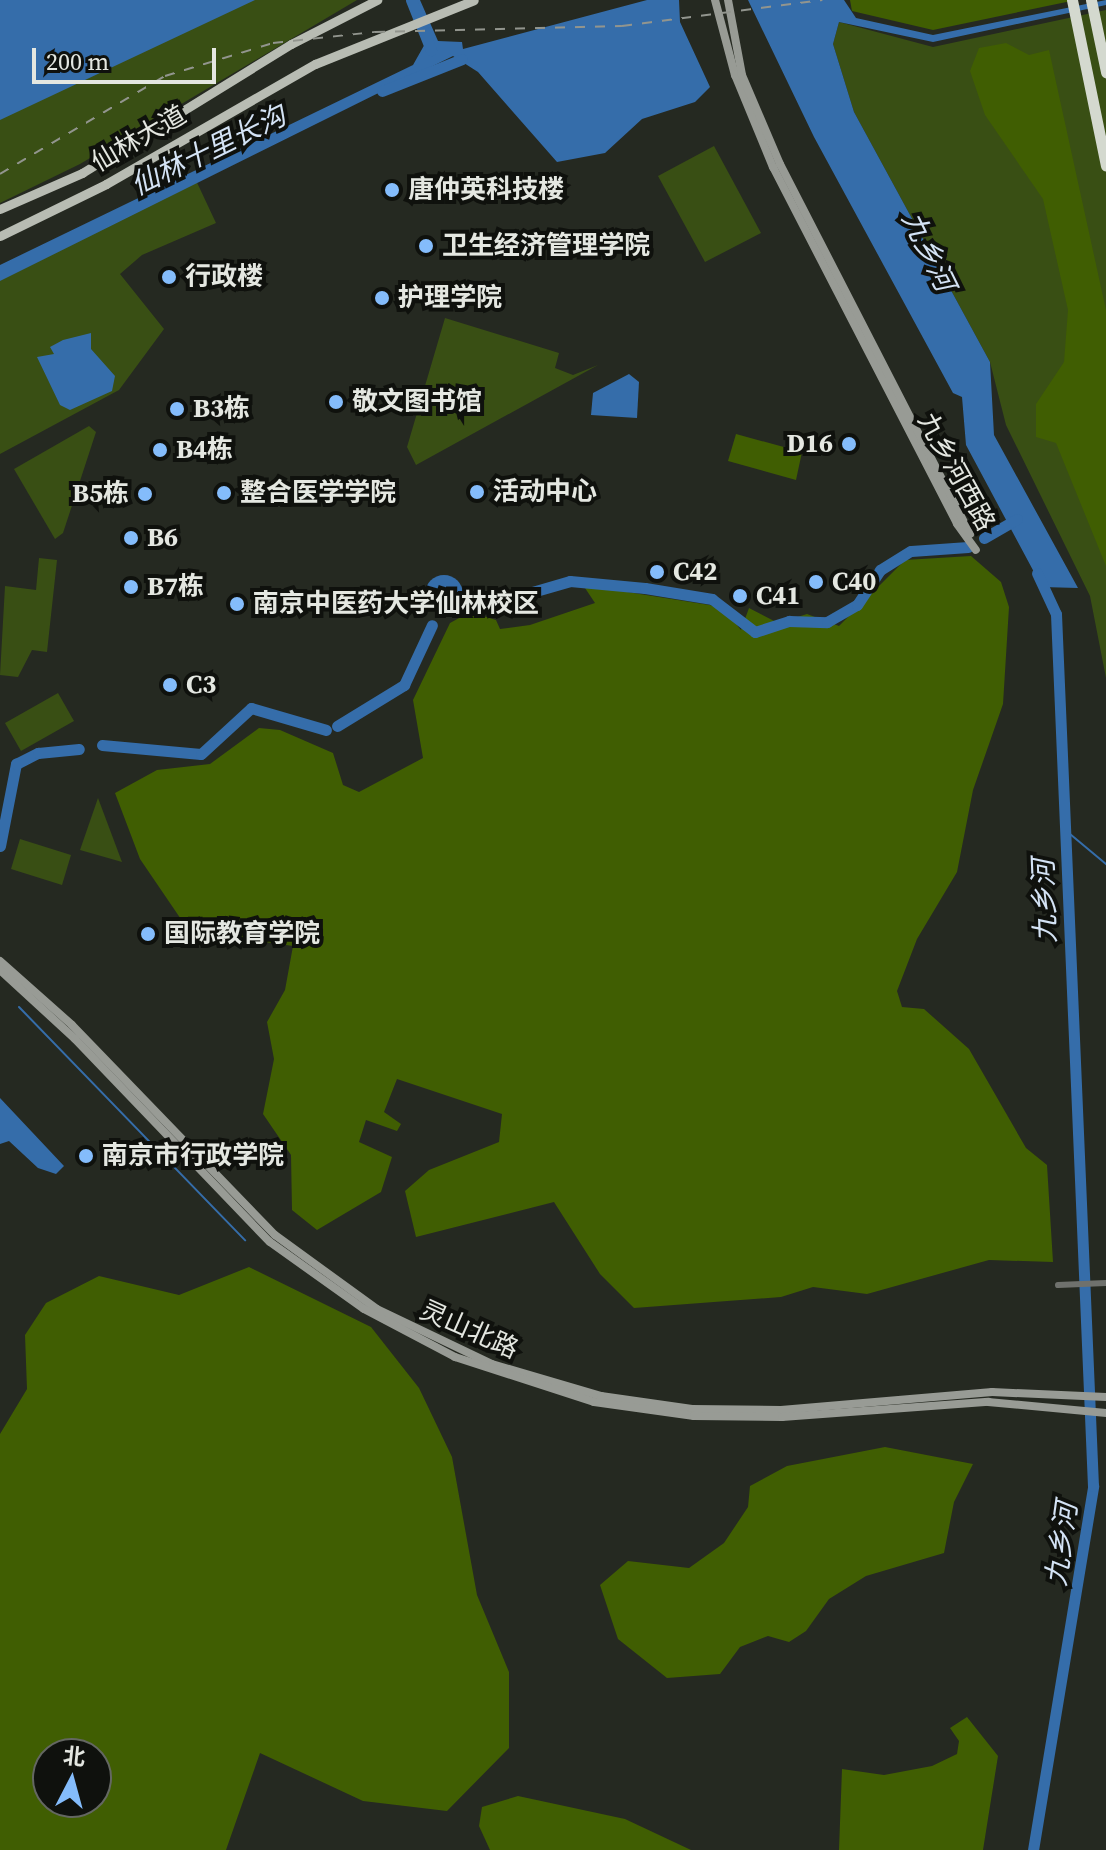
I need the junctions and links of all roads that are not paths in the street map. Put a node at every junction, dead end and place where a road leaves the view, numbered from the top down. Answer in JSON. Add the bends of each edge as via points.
{"nodes":[{"id":1,"x":377,"y":0,"type":"edge"},
{"id":2,"x":474,"y":0,"type":"edge"},
{"id":3,"x":715,"y":0,"type":"edge"},
{"id":4,"x":728,"y":0,"type":"edge"},
{"id":5,"x":1072,"y":0,"type":"edge"},
{"id":6,"x":1091,"y":0,"type":"edge"},
{"id":7,"x":1106,"y":72,"type":"edge"},
{"id":8,"x":1106,"y":166,"type":"edge"},
{"id":9,"x":0,"y":209,"type":"edge"},
{"id":10,"x":0,"y":236,"type":"edge"},
{"id":11,"x":0,"y":961,"type":"edge"},
{"id":12,"x":0,"y":970,"type":"edge"},
{"id":13,"x":1106,"y":1283,"type":"edge"},
{"id":14,"x":1058,"y":1285,"type":"dead end"},
{"id":15,"x":1106,"y":1397,"type":"edge"},
{"id":16,"x":1106,"y":1413,"type":"edge"}],
"edges":[{"from":1,"to":9,"type":"main road","name":"仙林大道","via":[[253,66],[82,173]]},
{"from":2,"to":10,"type":"main road","name":"仙林大道","via":[[315,64],[106,184]]},
{"from":3,"to":4,"type":"main road","name":"九乡河西路","via":[[735,75],[773,167],[957,524],[976,550],[780,164],[742,75]]},
{"from":5,"to":8,"type":"highway"},
{"from":6,"to":7,"type":"highway"},
{"from":11,"to":15,"type":"main road","name":"灵山北路","via":[[72,1025],[275,1235],[377,1309],[492,1364],[601,1396],[692,1409],[781,1410],[1058,1392]]},
{"from":12,"to":16,"type":"main road","via":[[75,1039],[270,1242],[364,1309],[491,1371],[636,1409],[740,1418],[988,1402]]},
{"from":13,"to":14,"type":"street"}]}
